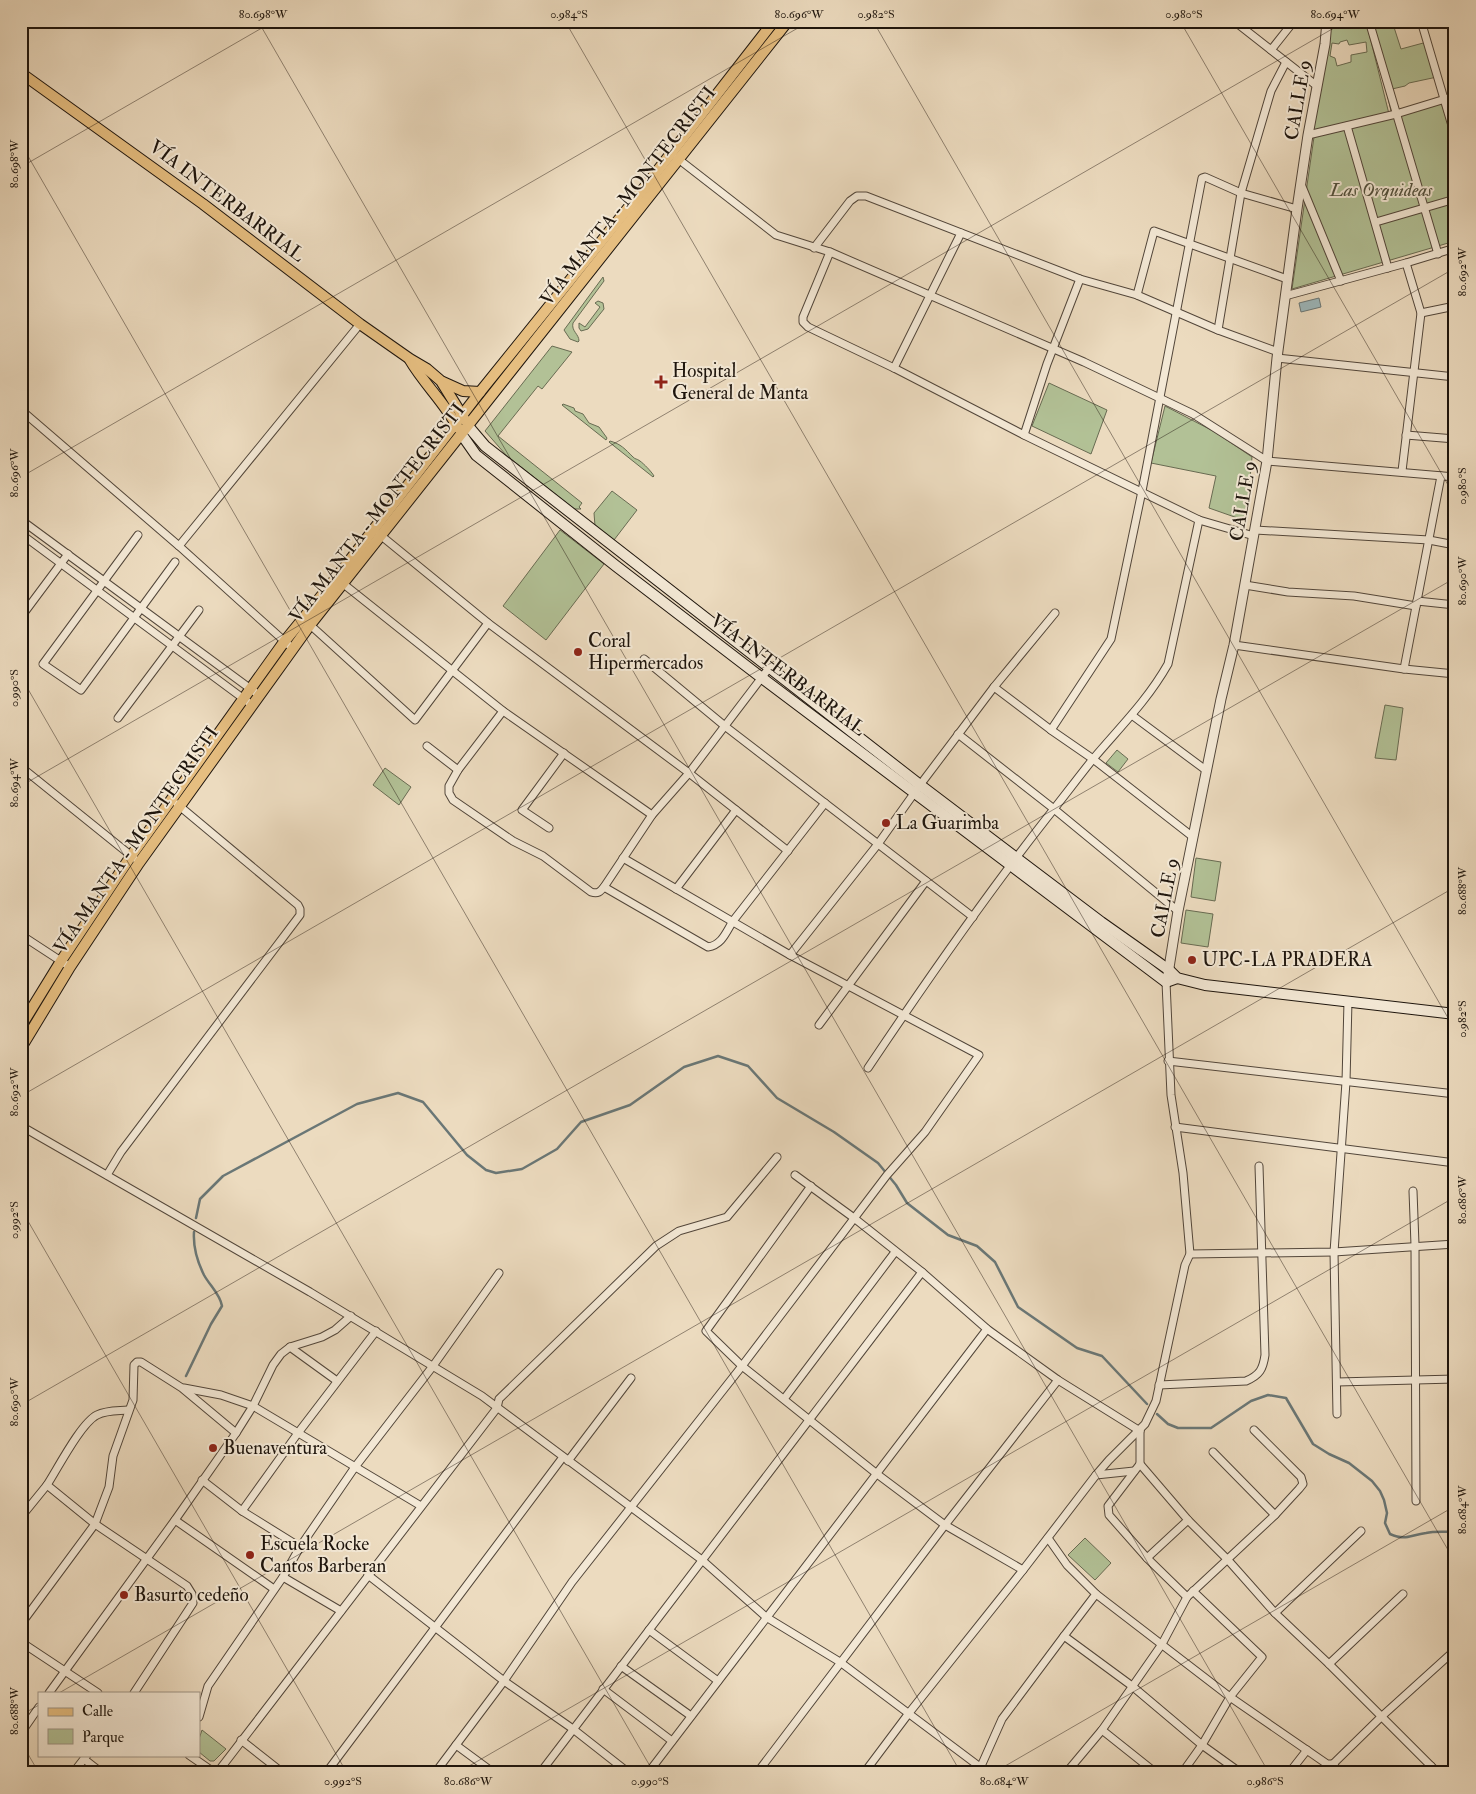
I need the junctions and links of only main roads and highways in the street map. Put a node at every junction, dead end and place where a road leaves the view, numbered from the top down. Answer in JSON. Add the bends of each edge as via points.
{"nodes":[{"id":1,"x":774,"y":21,"type":"edge"},
{"id":2,"x":788,"y":21,"type":"edge"},
{"id":3,"x":21,"y":73,"type":"edge"},
{"id":4,"x":675,"y":156,"type":"junction"},
{"id":5,"x":410,"y":359,"type":"junction"},
{"id":6,"x":441,"y":381,"type":"junction"},
{"id":7,"x":480,"y":392,"type":"junction"},
{"id":8,"x":463,"y":414,"type":"junction"},
{"id":9,"x":456,"y":423,"type":"junction"},
{"id":10,"x":468,"y":426,"type":"junction"},
{"id":11,"x":462,"y":435,"type":"junction"},
{"id":12,"x":377,"y":533,"type":"junction"},
{"id":13,"x":288,"y":645,"type":"junction"},
{"id":14,"x":850,"y":731,"type":"junction"},
{"id":15,"x":843,"y":739,"type":"junction"},
{"id":16,"x":917,"y":789,"type":"junction"},
{"id":17,"x":135,"y":860,"type":"junction"},
{"id":18,"x":1099,"y":925,"type":"junction"},
{"id":19,"x":1177,"y":978,"type":"junction"},
{"id":20,"x":1455,"y":1014,"type":"edge"},
{"id":21,"x":21,"y":1026,"type":"edge"},
{"id":22,"x":21,"y":1048,"type":"edge"}],
"edges":[{"from":1,"to":4,"type":"main road","name":"VÍA MANTA - MONTECRISTI"},
{"from":2,"to":4,"type":"main road","name":"VÍA MANTA - MONTECRISTI"},
{"from":3,"to":5,"type":"main road","name":"VÍA INTERBARRIAL"},
{"from":4,"to":7,"type":"main road","name":"VÍA MANTA - MONTECRISTI"},
{"from":4,"to":10,"type":"main road","name":"VÍA MANTA - MONTECRISTI"},
{"from":5,"to":6,"type":"main road","name":"VÍA INTERBARRIAL"},
{"from":5,"to":9,"type":"main road","name":"VÍA INTERBARRIAL","via":[[418,375]]},
{"from":6,"to":7,"type":"main road","via":[[463,391]]},
{"from":6,"to":8,"type":"main road","name":"VÍA INTERBARRIAL"},
{"from":7,"to":8,"type":"main road","name":"VÍA MANTA - MONTECRISTI"},
{"from":8,"to":9,"type":"main road","name":"VÍA MANTA - MONTECRISTI"},
{"from":8,"to":10,"type":"main road","name":"VÍA INTERBARRIAL"},
{"from":9,"to":11,"type":"main road","name":"VÍA INTERBARRIAL"},
{"from":9,"to":12,"type":"main road","name":"VÍA MANTA - MONTECRISTI"},
{"from":10,"to":11,"type":"main road","name":"VÍA MANTA - MONTECRISTI"},
{"from":10,"to":14,"type":"main road","name":"VÍA INTERBARRIAL","via":[[485,446]]},
{"from":11,"to":12,"type":"main road","name":"VÍA MANTA - MONTECRISTI"},
{"from":11,"to":15,"type":"main road","name":"VÍA INTERBARRIAL","via":[[476,455]]},
{"from":12,"to":13,"type":"main road","name":"VÍA MANTA - MONTECRISTI"},
{"from":13,"to":17,"type":"main road","name":"VÍA MANTA - MONTECRISTI","via":[[252,705],[180,805]]},
{"from":13,"to":17,"type":"main road","name":"VÍA MANTA - MONTECRISTI","via":[[250,688],[171,799]]},
{"from":14,"to":15,"type":"main road"},
{"from":14,"to":16,"type":"main road","name":"VÍA INTERBARRIAL"},
{"from":15,"to":16,"type":"main road","name":"VÍA INTERBARRIAL"},
{"from":16,"to":18,"type":"main road","name":"VÍA INTERBARRIAL"},
{"from":17,"to":21,"type":"main road","name":"VÍA MANTA - MONTECRISTI","via":[[61,961]]},
{"from":17,"to":22,"type":"main road","name":"VÍA MANTA - MONTECRISTI"},
{"from":18,"to":19,"type":"main road","name":"VÍA INTERBARRIAL"},
{"from":18,"to":19,"type":"main road","name":"VÍA INTERBARRIAL","via":[[1166,982]]},
{"from":19,"to":20,"type":"main road","name":"VÍA INTERBARRIAL","via":[[1205,985]]}]}
